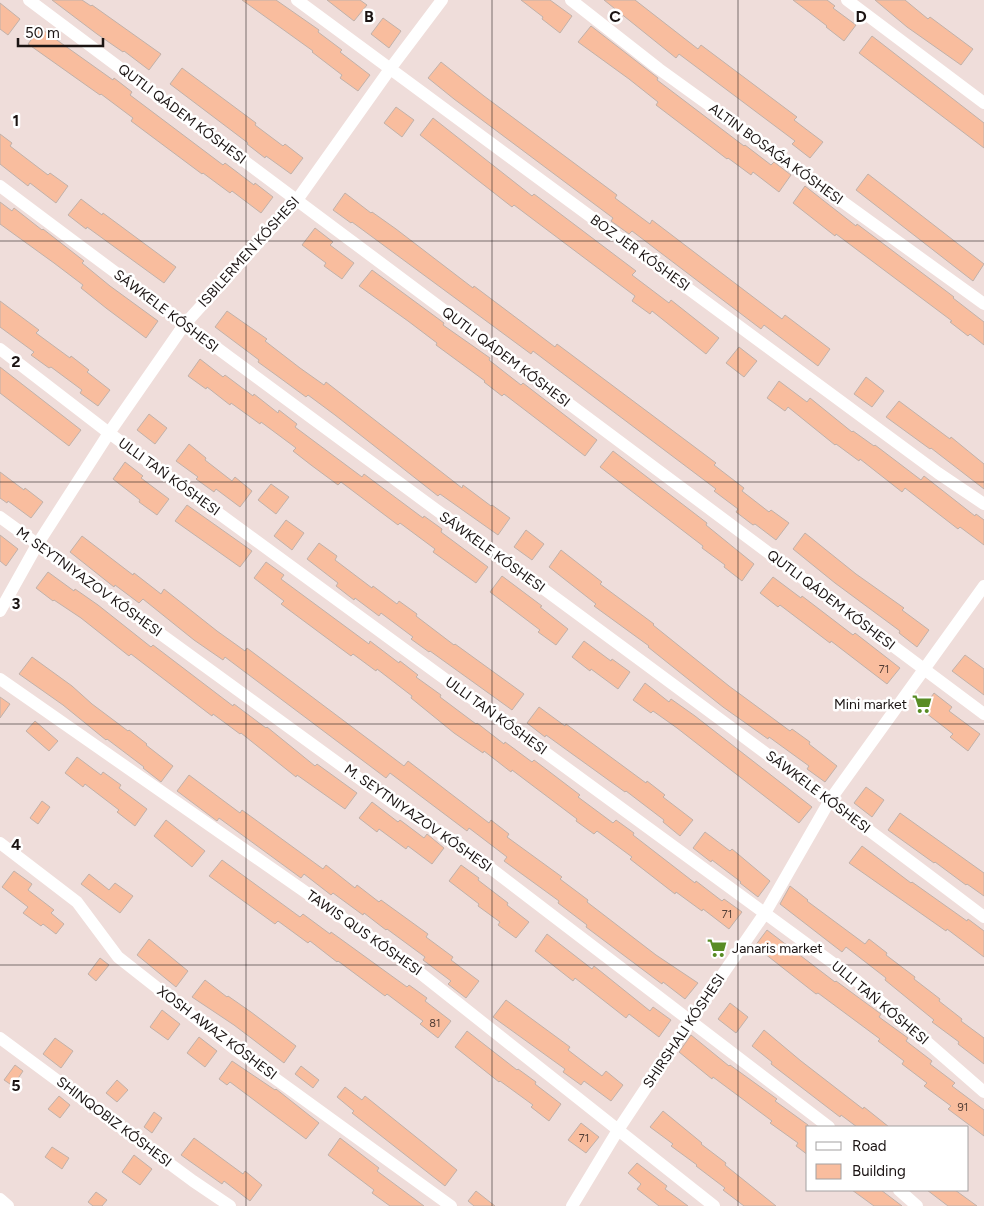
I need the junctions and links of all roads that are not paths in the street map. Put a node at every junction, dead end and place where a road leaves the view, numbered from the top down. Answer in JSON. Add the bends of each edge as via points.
{"nodes":[{"id":1,"x":29,"y":0,"type":"edge"},
{"id":2,"x":298,"y":0,"type":"edge"},
{"id":3,"x":442,"y":0,"type":"edge"},
{"id":4,"x":571,"y":0,"type":"edge"},
{"id":5,"x":846,"y":0,"type":"edge"},
{"id":6,"x":390,"y":69,"type":"junction"},
{"id":7,"x":984,"y":102,"type":"edge"},
{"id":8,"x":0,"y":186,"type":"edge"},
{"id":9,"x":297,"y":200,"type":"junction"},
{"id":10,"x":984,"y":304,"type":"edge"},
{"id":11,"x":184,"y":325,"type":"junction"},
{"id":12,"x":0,"y":349,"type":"edge"},
{"id":13,"x":109,"y":433,"type":"junction"},
{"id":14,"x":984,"y":504,"type":"edge"},
{"id":15,"x":0,"y":518,"type":"edge"},
{"id":16,"x":37,"y":545,"type":"junction"},
{"id":17,"x":984,"y":586,"type":"edge"},
{"id":18,"x":0,"y":611,"type":"edge"},
{"id":19,"x":924,"y":670,"type":"junction"},
{"id":20,"x":0,"y":679,"type":"edge"},
{"id":21,"x":984,"y":714,"type":"edge"},
{"id":22,"x":830,"y":800,"type":"junction"},
{"id":23,"x":0,"y":843,"type":"edge"},
{"id":24,"x":765,"y":913,"type":"junction"},
{"id":25,"x":984,"y":918,"type":"edge"},
{"id":26,"x":690,"y":1020,"type":"junction"},
{"id":27,"x":0,"y":1038,"type":"edge"},
{"id":28,"x":984,"y":1092,"type":"edge"},
{"id":29,"x":828,"y":1126,"type":"edge"},
{"id":30,"x":618,"y":1130,"type":"junction"},
{"id":31,"x":900,"y":1191,"type":"edge"},
{"id":32,"x":0,"y":1200,"type":"edge"},
{"id":33,"x":8,"y":1206,"type":"edge"},
{"id":34,"x":230,"y":1206,"type":"edge"},
{"id":35,"x":450,"y":1206,"type":"edge"},
{"id":36,"x":572,"y":1206,"type":"edge"},
{"id":37,"x":714,"y":1206,"type":"edge"},
{"id":38,"x":917,"y":1206,"type":"edge"}],
"edges":[{"from":1,"to":9,"type":"street"},
{"from":2,"to":6,"type":"street","name":"BOZ JER KÓSHESI"},
{"from":3,"to":6,"type":"street","name":"ISBILERMEN KÓSHESI"},
{"from":4,"to":10,"type":"street","via":[[659,69]]},
{"from":5,"to":7,"type":"street"},
{"from":6,"to":9,"type":"street","name":"ISBILERMEN KÓSHESI"},
{"from":6,"to":14,"type":"street","name":"BOZ JER KÓSHESI"},
{"from":8,"to":11,"type":"street","name":"SÁWKELE KÓSHESI"},
{"from":9,"to":11,"type":"street","name":"ISBILERMEN KÓSHESI"},
{"from":9,"to":19,"type":"street"},
{"from":11,"to":13,"type":"street","name":"ISBILERMEN KÓSHESI"},
{"from":11,"to":22,"type":"street","name":"SÁWKELE KÓSHESI"},
{"from":12,"to":13,"type":"street"},
{"from":13,"to":16,"type":"street","name":"ISBILERMEN KÓSHESI"},
{"from":13,"to":24,"type":"street"},
{"from":15,"to":16,"type":"street","name":"M. SEYTNIYAZOV KÓSHESI"},
{"from":16,"to":18,"type":"street","name":"ISBILERMEN KÓSHESI"},
{"from":16,"to":26,"type":"street","name":"M. SEYTNIYAZOV KÓSHESI","via":[[397,806],[459,844]]},
{"from":17,"to":19,"type":"street"},
{"from":19,"to":21,"type":"street"},
{"from":19,"to":22,"type":"street"},
{"from":20,"to":30,"type":"street","via":[[410,965]]},
{"from":22,"to":24,"type":"street"},
{"from":22,"to":25,"type":"street","name":"SÁWKELE KÓSHESI"},
{"from":23,"to":35,"type":"street","name":"XOSH AWAZ KÓSHESI","via":[[76,902],[118,957],[236,1050]]},
{"from":24,"to":26,"type":"street"},
{"from":24,"to":28,"type":"street","via":[[856,980]]},
{"from":26,"to":29,"type":"street","name":"M. SEYTNIYAZOV KÓSHESI"},
{"from":26,"to":30,"type":"street"},
{"from":27,"to":34,"type":"street"},
{"from":30,"to":36,"type":"street"},
{"from":30,"to":37,"type":"street"},
{"from":31,"to":38,"type":"street"},
{"from":32,"to":33,"type":"street"}]}
